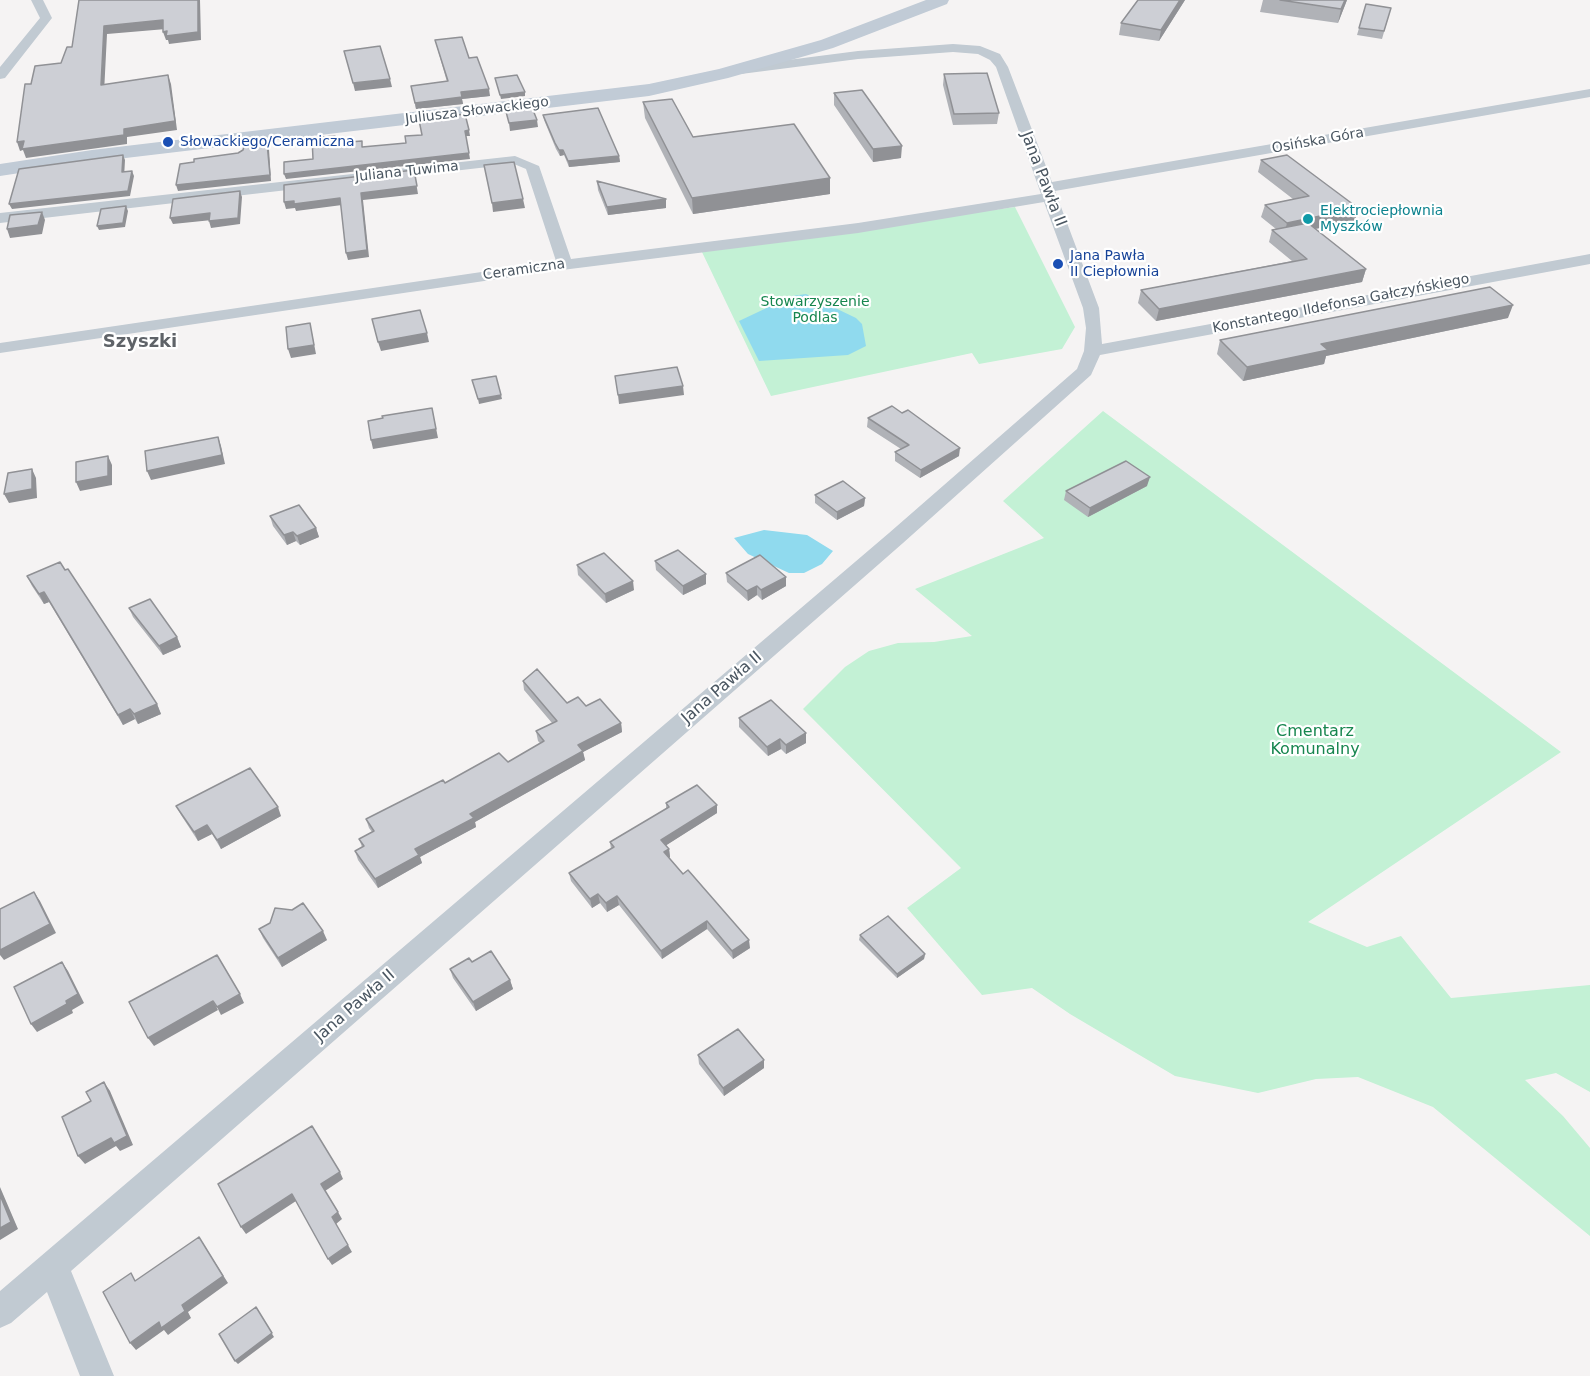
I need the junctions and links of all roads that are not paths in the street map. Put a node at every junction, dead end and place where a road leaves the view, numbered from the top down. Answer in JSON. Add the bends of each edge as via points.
{"nodes":[{"id":1,"x":37,"y":0,"type":"edge"},
{"id":2,"x":941,"y":0,"type":"edge"},
{"id":3,"x":827,"y":44,"type":"junction"},
{"id":4,"x":25,"y":46,"type":"junction"},
{"id":5,"x":9,"y":47,"type":"dead end"},
{"id":6,"x":858,"y":55,"type":"junction"},
{"id":7,"x":722,"y":74,"type":"junction"},
{"id":8,"x":0,"y":75,"type":"edge"},
{"id":9,"x":1590,"y":93,"type":"edge"},
{"id":10,"x":0,"y":170,"type":"edge"},
{"id":11,"x":1047,"y":193,"type":"junction"},
{"id":12,"x":0,"y":218,"type":"edge"},
{"id":13,"x":1590,"y":259,"type":"edge"},
{"id":14,"x":565,"y":264,"type":"junction"},
{"id":15,"x":0,"y":348,"type":"edge"},
{"id":16,"x":1093,"y":351,"type":"junction"},
{"id":17,"x":53,"y":1266,"type":"junction"},
{"id":18,"x":0,"y":1312,"type":"edge"},
{"id":19,"x":97,"y":1376,"type":"edge"}],
"edges":[{"from":1,"to":4,"type":"street","via":[[46,18]]},
{"from":2,"to":3,"type":"street","name":"Juliusza Słowackiego"},
{"from":3,"to":6,"type":"street","name":"Jana Pawła II","via":[[837,52]]},
{"from":3,"to":7,"type":"street","name":"Juliusza Słowackiego"},
{"from":4,"to":5,"type":"street"},
{"from":4,"to":8,"type":"street"},
{"from":6,"to":7,"type":"street","name":"Jana Pawła II"},
{"from":6,"to":11,"type":"street","name":"Jana Pawła II","via":[[964,48],[995,57]]},
{"from":7,"to":10,"type":"street","name":"Juliusza Słowackiego","via":[[606,96]]},
{"from":9,"to":11,"type":"street","name":"Osińska Góra"},
{"from":11,"to":14,"type":"street","name":"Ceramiczna","via":[[858,228]]},
{"from":11,"to":16,"type":"street","name":"Jana Pawła II","via":[[1091,308]]},
{"from":12,"to":14,"type":"street","name":"Juliana Tuwima","via":[[516,160],[532,166]]},
{"from":13,"to":16,"type":"street","name":"Konstantego Ildefonsa Gałczyńskiego"},
{"from":14,"to":15,"type":"street","name":"Ceramiczna"},
{"from":16,"to":17,"type":"street","name":"Jana Pawła II","via":[[1078,379]]},
{"from":17,"to":18,"type":"street","name":"Jana Pawła II"},
{"from":17,"to":19,"type":"street"}]}
